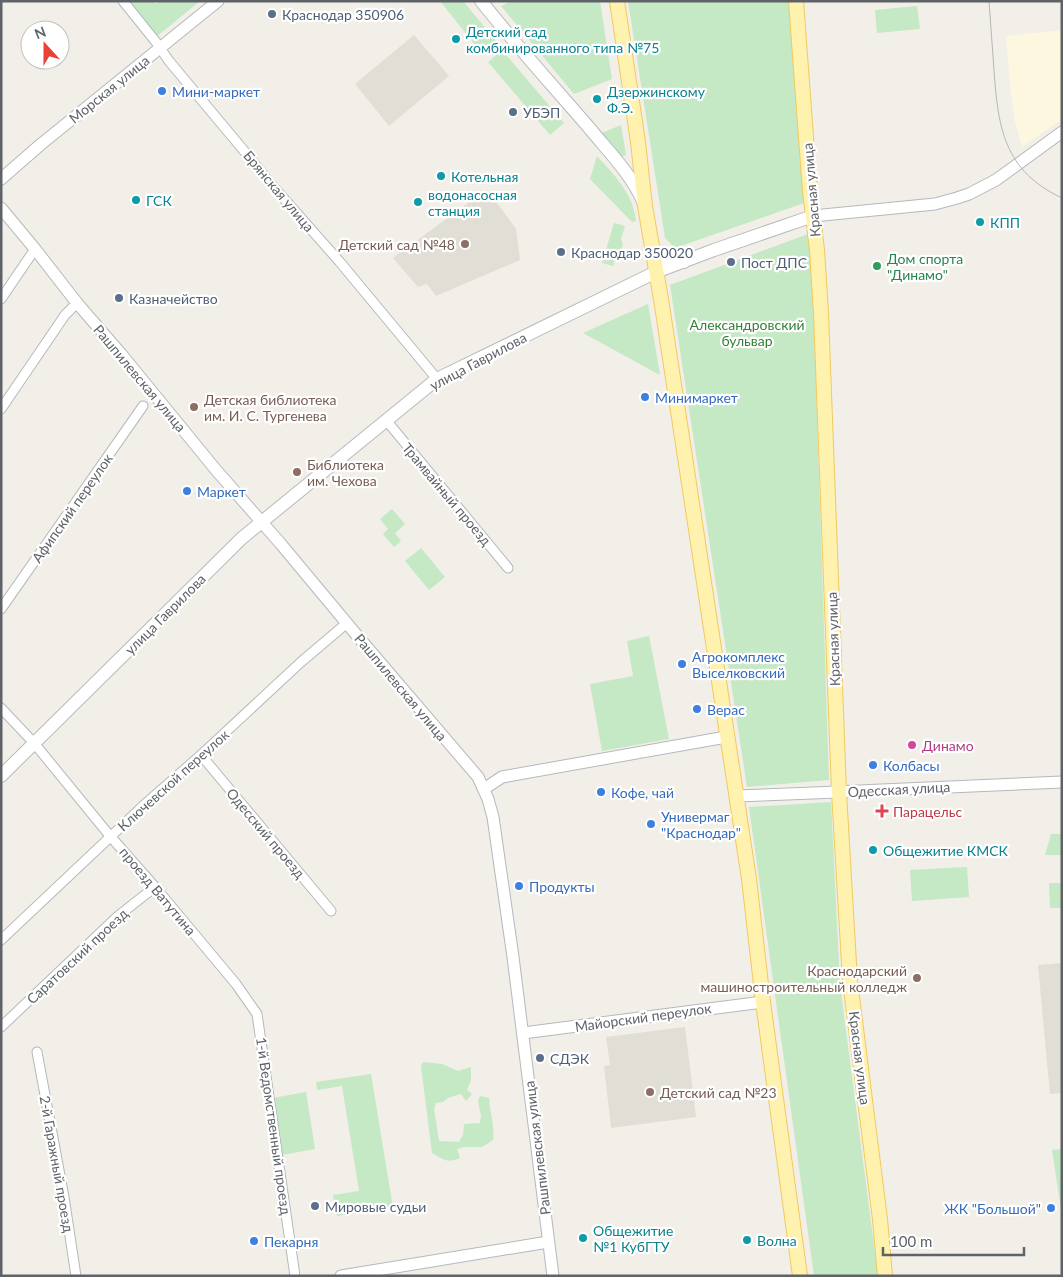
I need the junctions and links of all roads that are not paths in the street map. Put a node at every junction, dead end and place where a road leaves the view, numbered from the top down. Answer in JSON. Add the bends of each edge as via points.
{"nodes":[{"id":1,"x":123,"y":1,"type":"edge"},
{"id":2,"x":218,"y":1,"type":"edge"},
{"id":3,"x":481,"y":1,"type":"edge"},
{"id":4,"x":617,"y":1,"type":"edge"},
{"id":5,"x":796,"y":1,"type":"edge"},
{"id":6,"x":160,"y":48,"type":"junction"},
{"id":7,"x":1062,"y":132,"type":"edge"},
{"id":8,"x":1,"y":179,"type":"edge"},
{"id":9,"x":645,"y":206,"type":"junction"},
{"id":10,"x":1,"y":208,"type":"edge"},
{"id":11,"x":813,"y":216,"type":"junction"},
{"id":12,"x":35,"y":249,"type":"junction"},
{"id":13,"x":653,"y":250,"type":"junction"},
{"id":14,"x":684,"y":262,"type":"junction"},
{"id":15,"x":656,"y":272,"type":"junction"},
{"id":16,"x":1,"y":299,"type":"edge"},
{"id":17,"x":77,"y":303,"type":"junction"},
{"id":18,"x":438,"y":379,"type":"junction"},
{"id":19,"x":143,"y":406,"type":"dead end"},
{"id":20,"x":1,"y":409,"type":"edge"},
{"id":21,"x":386,"y":420,"type":"junction"},
{"id":22,"x":262,"y":522,"type":"junction"},
{"id":23,"x":508,"y":568,"type":"dead end"},
{"id":24,"x":1,"y":609,"type":"edge"},
{"id":25,"x":347,"y":623,"type":"junction"},
{"id":26,"x":1,"y":708,"type":"edge"},
{"id":27,"x":726,"y":737,"type":"junction"},
{"id":28,"x":34,"y":743,"type":"junction"},
{"id":29,"x":201,"y":755,"type":"junction"},
{"id":30,"x":1,"y":776,"type":"edge"},
{"id":31,"x":1062,"y":782,"type":"edge"},
{"id":32,"x":484,"y":789,"type":"junction"},
{"id":33,"x":839,"y":792,"type":"junction"},
{"id":34,"x":736,"y":796,"type":"junction"},
{"id":35,"x":110,"y":836,"type":"junction"},
{"id":36,"x":155,"y":887,"type":"junction"},
{"id":37,"x":331,"y":911,"type":"dead end"},
{"id":38,"x":1,"y":940,"type":"edge"},
{"id":39,"x":236,"y":984,"type":"joint"},
{"id":40,"x":763,"y":1002,"type":"junction"},
{"id":41,"x":1,"y":1027,"type":"edge"},
{"id":42,"x":523,"y":1033,"type":"junction"},
{"id":43,"x":37,"y":1052,"type":"dead end"},
{"id":44,"x":548,"y":1242,"type":"junction"},
{"id":45,"x":76,"y":1276,"type":"edge"},
{"id":46,"x":295,"y":1276,"type":"edge"},
{"id":47,"x":341,"y":1276,"type":"edge"},
{"id":48,"x":553,"y":1276,"type":"edge"},
{"id":49,"x":800,"y":1276,"type":"edge"},
{"id":50,"x":885,"y":1276,"type":"edge"}],
"edges":[{"from":1,"to":6,"type":"street","name":"Брянская улица"},
{"from":2,"to":6,"type":"street","name":"Морская улица"},
{"from":3,"to":9,"type":"main road","via":[[623,168]]},
{"from":4,"to":9,"type":"main road"},
{"from":5,"to":11,"type":"main road","name":"Красная улица"},
{"from":6,"to":8,"type":"street","name":"Морская улица"},
{"from":6,"to":18,"type":"street","name":"Брянская улица","via":[[270,183]]},
{"from":7,"to":11,"type":"street","name":"улица Гаврилова","via":[[996,180],[963,196],[935,204]]},
{"from":9,"to":13,"type":"main road"},
{"from":10,"to":12,"type":"street","name":"Рашпилевская улица"},
{"from":11,"to":14,"type":"main road","name":"улица Гаврилова"},
{"from":11,"to":33,"type":"main road","name":"Красная улица","via":[[822,313]]},
{"from":12,"to":16,"type":"street"},
{"from":12,"to":17,"type":"street","name":"Рашпилевская улица"},
{"from":13,"to":14,"type":"main road","via":[[659,257]]},
{"from":13,"to":15,"type":"main road"},
{"from":14,"to":15,"type":"main road","name":"улица Гаврилова"},
{"from":15,"to":18,"type":"main road","name":"улица Гаврилова"},
{"from":15,"to":27,"type":"main road"},
{"from":17,"to":20,"type":"street","via":[[65,315]]},
{"from":17,"to":22,"type":"street","name":"Рашпилевская улица"},
{"from":18,"to":21,"type":"main road","name":"улица Гаврилова"},
{"from":19,"to":24,"type":"street","name":"Афипский переулок"},
{"from":21,"to":22,"type":"main road","name":"улица Гаврилова"},
{"from":21,"to":23,"type":"street","name":"Трамвайный проезд"},
{"from":22,"to":25,"type":"street","name":"Рашпилевская улица"},
{"from":22,"to":28,"type":"main road","name":"улица Гаврилова","via":[[220,558]]},
{"from":25,"to":29,"type":"street","name":"Ключевской переулок"},
{"from":25,"to":32,"type":"street","name":"Рашпилевская улица","via":[[478,777]]},
{"from":26,"to":28,"type":"street","name":"проезд Ватутина"},
{"from":27,"to":32,"type":"street","via":[[502,777]]},
{"from":27,"to":34,"type":"main road"},
{"from":28,"to":30,"type":"main road","name":"улица Гаврилова"},
{"from":28,"to":35,"type":"street","name":"проезд Ватутина"},
{"from":29,"to":35,"type":"street","name":"Ключевской переулок"},
{"from":29,"to":37,"type":"street","name":"Одесский проезд"},
{"from":31,"to":33,"type":"street","name":"Одесская улица"},
{"from":32,"to":42,"type":"street","name":"Рашпилевская улица","via":[[493,818]]},
{"from":33,"to":34,"type":"street","name":"Одесская улица"},
{"from":33,"to":50,"type":"main road","name":"Красная улица","via":[[850,981]]},
{"from":34,"to":40,"type":"main road"},
{"from":35,"to":36,"type":"street","name":"проезд Ватутина"},
{"from":35,"to":38,"type":"street","name":"Ключевской переулок"},
{"from":36,"to":39,"type":"street","name":"проезд Ватутина"},
{"from":36,"to":41,"type":"street","name":"Саратовский проезд","via":[[118,916]]},
{"from":39,"to":46,"type":"street","name":"1-й Ведомственный проезд","via":[[258,1014]]},
{"from":40,"to":42,"type":"street","name":"Майорский переулок"},
{"from":40,"to":49,"type":"main road"},
{"from":42,"to":44,"type":"street","name":"Рашпилевская улица"},
{"from":43,"to":45,"type":"street","name":"2-й Гаражный проезд"},
{"from":44,"to":47,"type":"street"},
{"from":44,"to":48,"type":"street","name":"Рашпилевская улица"}]}
